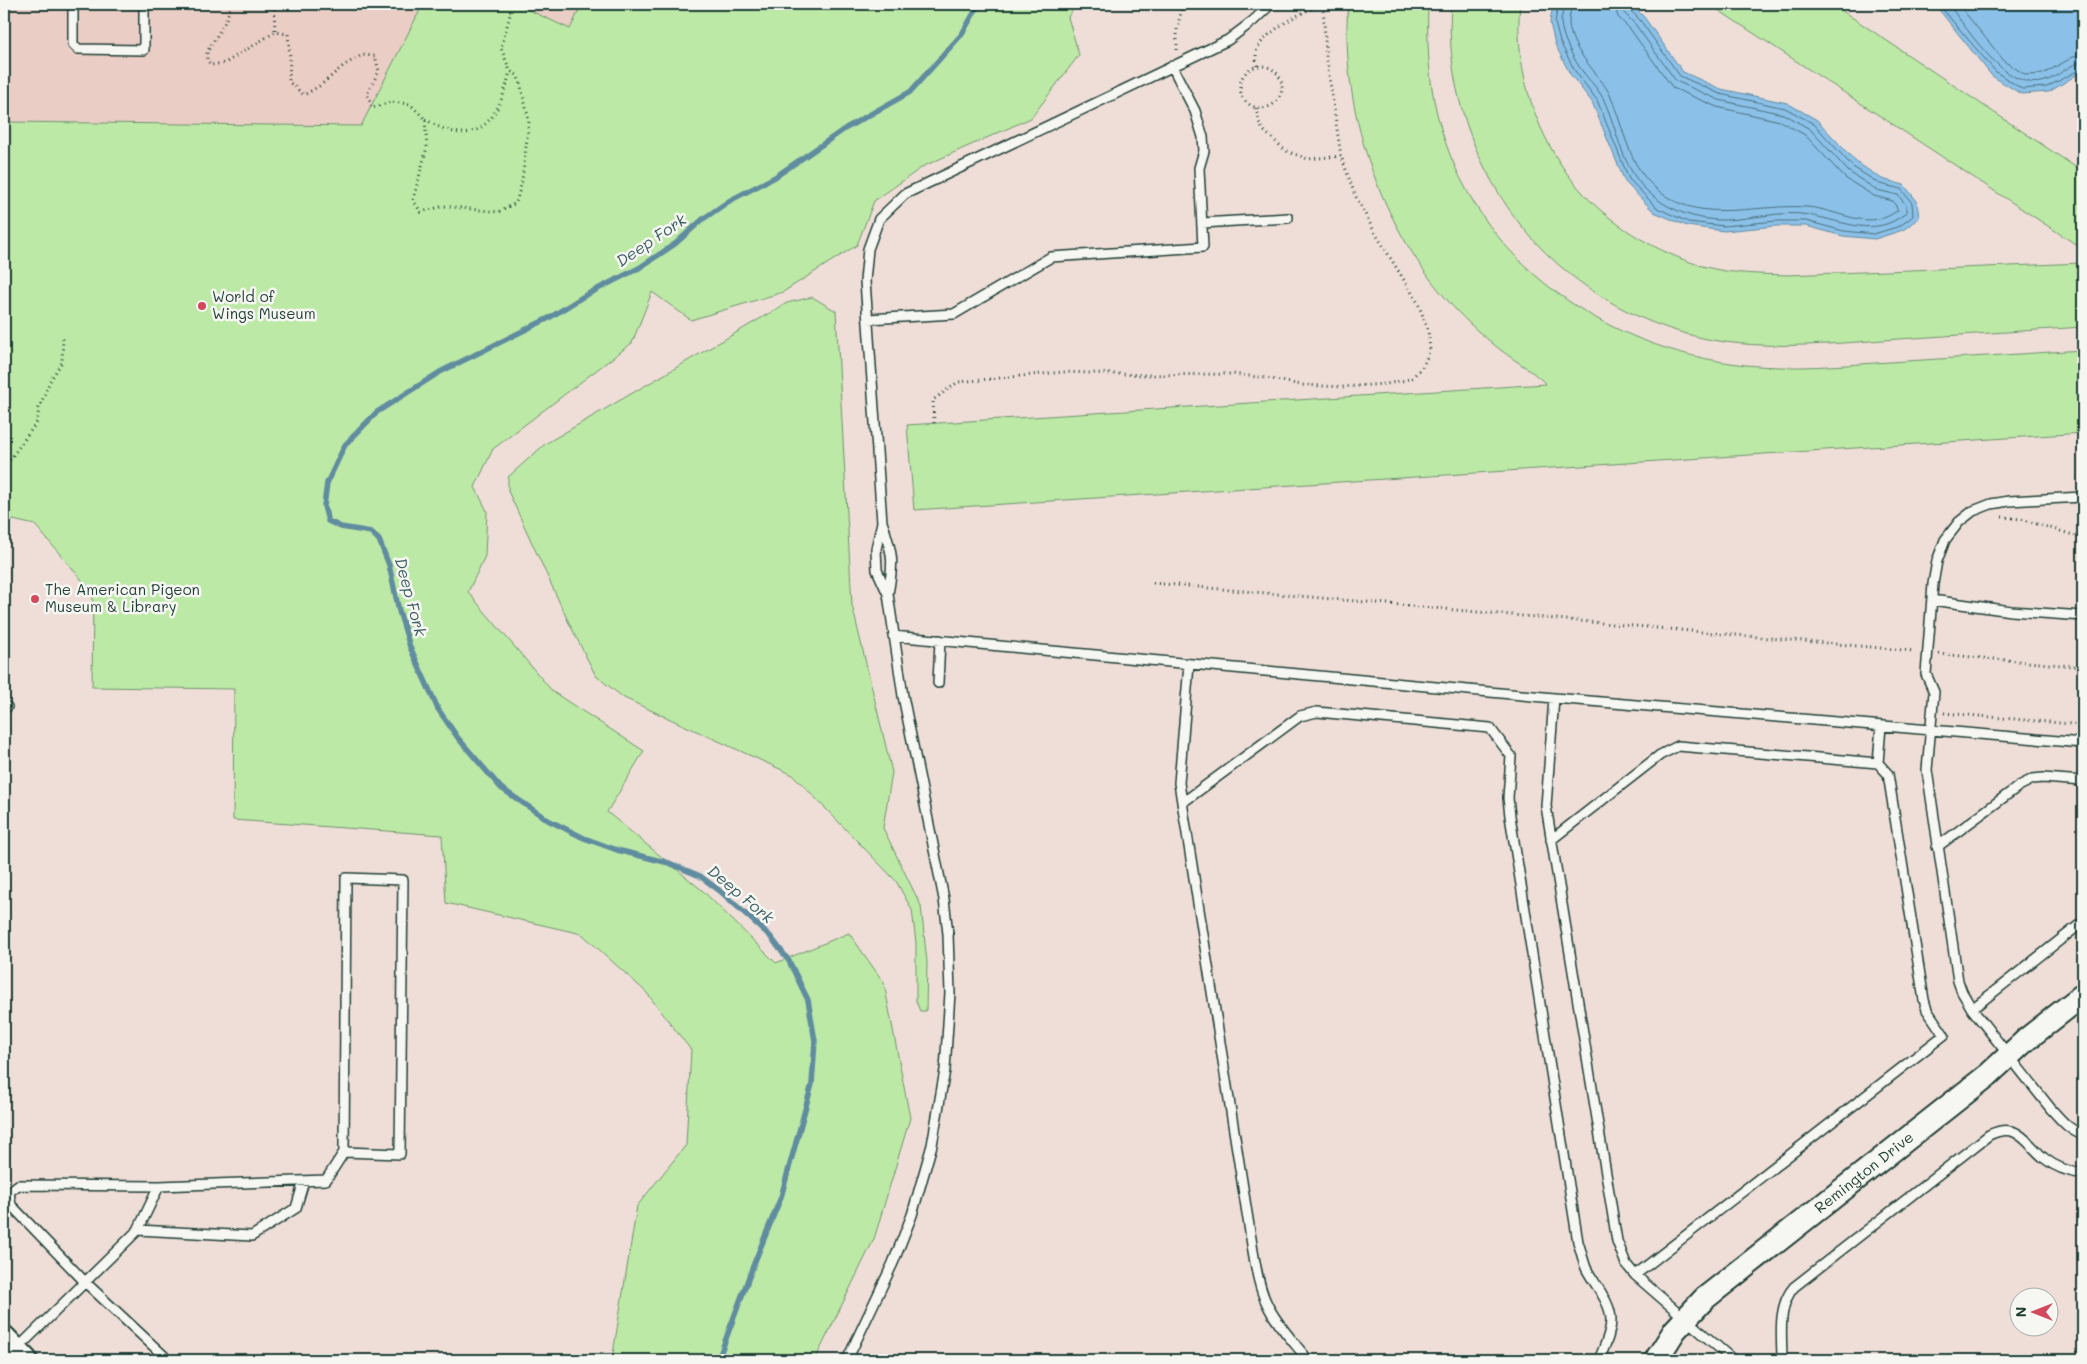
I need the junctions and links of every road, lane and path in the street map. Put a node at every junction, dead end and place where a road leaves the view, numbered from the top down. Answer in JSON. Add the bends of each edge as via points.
{"nodes":[{"id":1,"x":73,"y":4,"type":"edge"},
{"id":2,"x":144,"y":4,"type":"edge"},
{"id":3,"x":232,"y":4,"type":"edge"},
{"id":4,"x":274,"y":4,"type":"edge"},
{"id":5,"x":514,"y":4,"type":"edge"},
{"id":6,"x":1183,"y":4,"type":"edge"},
{"id":7,"x":1271,"y":4,"type":"edge"},
{"id":8,"x":1323,"y":4,"type":"edge"},
{"id":9,"x":275,"y":32,"type":"junction"},
{"id":10,"x":1182,"y":62,"type":"junction"},
{"id":11,"x":1172,"y":66,"type":"junction"},
{"id":12,"x":1257,"y":66,"type":"junction"},
{"id":13,"x":510,"y":71,"type":"junction"},
{"id":14,"x":1256,"y":108,"type":"junction"},
{"id":15,"x":424,"y":119,"type":"junction"},
{"id":16,"x":1341,"y":156,"type":"junction"},
{"id":17,"x":1288,"y":218,"type":"dead end"},
{"id":18,"x":1202,"y":223,"type":"junction"},
{"id":19,"x":868,"y":319,"type":"junction"},
{"id":20,"x":63,"y":337,"type":"dead end"},
{"id":21,"x":934,"y":424,"type":"dead end"},
{"id":22,"x":4,"y":468,"type":"edge"},
{"id":23,"x":2083,"y":497,"type":"edge"},
{"id":24,"x":1999,"y":516,"type":"dead end"},
{"id":25,"x":882,"y":522,"type":"junction"},
{"id":26,"x":2083,"y":538,"type":"edge"},
{"id":27,"x":1153,"y":583,"type":"dead end"},
{"id":28,"x":888,"y":594,"type":"junction"},
{"id":29,"x":1932,"y":600,"type":"junction"},
{"id":30,"x":2083,"y":616,"type":"edge"},
{"id":31,"x":893,"y":636,"type":"junction"},
{"id":32,"x":940,"y":640,"type":"junction"},
{"id":33,"x":1921,"y":651,"type":"dead end"},
{"id":34,"x":1935,"y":654,"type":"dead end"},
{"id":35,"x":1189,"y":664,"type":"junction"},
{"id":36,"x":2083,"y":667,"type":"edge"},
{"id":37,"x":938,"y":682,"type":"dead end"},
{"id":38,"x":1554,"y":698,"type":"junction"},
{"id":39,"x":1961,"y":715,"type":"dead end"},
{"id":40,"x":2083,"y":725,"type":"edge"},
{"id":41,"x":1881,"y":726,"type":"junction"},
{"id":42,"x":1930,"y":730,"type":"junction"},
{"id":43,"x":2083,"y":743,"type":"edge"},
{"id":44,"x":1878,"y":763,"type":"junction"},
{"id":45,"x":2083,"y":781,"type":"edge"},
{"id":46,"x":1182,"y":803,"type":"junction"},
{"id":47,"x":1551,"y":840,"type":"junction"},
{"id":48,"x":1937,"y":847,"type":"junction"},
{"id":49,"x":2083,"y":922,"type":"edge"},
{"id":50,"x":2083,"y":995,"type":"edge"},
{"id":51,"x":1972,"y":1009,"type":"junction"},
{"id":52,"x":2009,"y":1056,"type":"junction"},
{"id":53,"x":2083,"y":1135,"type":"edge"},
{"id":54,"x":344,"y":1152,"type":"junction"},
{"id":55,"x":2083,"y":1174,"type":"edge"},
{"id":56,"x":304,"y":1181,"type":"junction"},
{"id":57,"x":159,"y":1186,"type":"junction"},
{"id":58,"x":138,"y":1230,"type":"junction"},
{"id":59,"x":1635,"y":1275,"type":"junction"},
{"id":60,"x":85,"y":1282,"type":"junction"},
{"id":61,"x":1684,"y":1318,"type":"junction"},
{"id":62,"x":15,"y":1349,"type":"edge"},
{"id":63,"x":164,"y":1356,"type":"dead end"},
{"id":64,"x":847,"y":1360,"type":"edge"},
{"id":65,"x":1308,"y":1360,"type":"edge"},
{"id":66,"x":1599,"y":1360,"type":"edge"},
{"id":67,"x":1656,"y":1360,"type":"edge"},
{"id":68,"x":1733,"y":1360,"type":"edge"},
{"id":69,"x":1782,"y":1360,"type":"edge"}],
"edges":[{"from":1,"to":2,"type":"lane","via":[[73,44],[78,49],[144,50]]},
{"from":3,"to":9,"type":"path","via":[[207,52],[211,65],[225,63]]},
{"from":4,"to":9,"type":"path"},
{"from":5,"to":13,"type":"path","via":[[500,48]]},
{"from":6,"to":10,"type":"path","via":[[1176,41]]},
{"from":7,"to":10,"type":"lane","via":[[1228,40]]},
{"from":8,"to":12,"type":"path","via":[[1308,8],[1282,24],[1258,47]]},
{"from":8,"to":16,"type":"path","via":[[1326,55]]},
{"from":9,"to":15,"type":"path","via":[[288,34],[289,82],[304,95],[343,66],[362,56],[375,56],[379,71],[367,94],[372,108],[391,102],[410,104]]},
{"from":10,"to":11,"type":"lane"},
{"from":11,"to":18,"type":"lane","via":[[1195,111],[1203,137],[1204,151],[1199,168]]},
{"from":11,"to":19,"type":"lane","via":[[905,194],[879,219],[868,249]]},
{"from":12,"to":14,"type":"path","via":[[1245,72],[1240,84],[1245,102]]},
{"from":12,"to":14,"type":"path","via":[[1271,67],[1282,84],[1276,103]]},
{"from":13,"to":15,"type":"path","via":[[502,102],[490,120],[477,130],[452,132]]},
{"from":13,"to":15,"type":"path","via":[[520,82],[529,121],[516,203],[498,212],[444,206],[421,212],[413,200],[427,146]]},
{"from":14,"to":16,"type":"path","via":[[1263,130],[1286,151],[1308,159]]},
{"from":16,"to":21,"type":"path","via":[[1355,195],[1418,303],[1428,330],[1430,350],[1424,366],[1411,379],[1342,387],[1301,385],[1232,374],[1145,376],[1063,372],[958,382],[933,400]]},
{"from":17,"to":18,"type":"lane"},
{"from":18,"to":19,"type":"lane","via":[[1203,247],[1051,257],[954,314]]},
{"from":19,"to":25,"type":"lane"},
{"from":20,"to":22,"type":"path","via":[[62,362],[46,390],[37,422]]},
{"from":23,"to":29,"type":"lane","via":[[2010,501],[1973,511],[1945,540],[1937,561]]},
{"from":24,"to":26,"type":"path","via":[[2021,519]]},
{"from":25,"to":28,"type":"lane","via":[[893,567]]},
{"from":25,"to":28,"type":"lane","via":[[876,549],[877,570]]},
{"from":27,"to":33,"type":"path"},
{"from":28,"to":31,"type":"lane"},
{"from":29,"to":30,"type":"lane","via":[[2011,611]]},
{"from":29,"to":42,"type":"lane","via":[[1926,674],[1934,692]]},
{"from":31,"to":32,"type":"lane"},
{"from":31,"to":64,"type":"lane","via":[[944,899],[950,993],[948,1034],[934,1136],[912,1215],[894,1263]]},
{"from":32,"to":35,"type":"lane"},
{"from":32,"to":37,"type":"lane"},
{"from":34,"to":36,"type":"path"},
{"from":35,"to":38,"type":"lane"},
{"from":35,"to":46,"type":"lane","via":[[1179,776]]},
{"from":38,"to":41,"type":"lane"},
{"from":38,"to":47,"type":"lane","via":[[1546,796]]},
{"from":39,"to":40,"type":"path"},
{"from":41,"to":42,"type":"lane"},
{"from":41,"to":44,"type":"lane"},
{"from":42,"to":43,"type":"lane"},
{"from":42,"to":48,"type":"lane","via":[[1927,770]]},
{"from":44,"to":47,"type":"lane","via":[[1678,746],[1660,755]]},
{"from":44,"to":59,"type":"lane","via":[[1888,774],[1924,1000],[1944,1035]]},
{"from":45,"to":48,"type":"lane","via":[[2033,779]]},
{"from":46,"to":65,"type":"lane","via":[[1261,1287],[1278,1322]]},
{"from":46,"to":66,"type":"lane","via":[[1300,716],[1317,712],[1490,728],[1511,756],[1510,816],[1578,1242],[1585,1265],[1608,1304],[1611,1319],[1609,1335]]},
{"from":47,"to":59,"type":"lane","via":[[1615,1234],[1620,1252]]},
{"from":48,"to":51,"type":"lane","via":[[1958,981]]},
{"from":49,"to":51,"type":"lane"},
{"from":50,"to":52,"type":"street","name":"Remington Drive"},
{"from":51,"to":52,"type":"lane"},
{"from":52,"to":53,"type":"lane","via":[[2063,1123]]},
{"from":52,"to":61,"type":"street","name":"Remington Drive"},
{"from":54,"to":54,"type":"lane","via":[[346,878],[403,880],[400,1154]]},
{"from":54,"to":56,"type":"lane","via":[[326,1180]]},
{"from":55,"to":69,"type":"lane","via":[[2053,1164],[2018,1133],[2002,1130],[1989,1135],[1790,1291],[1783,1310]]},
{"from":56,"to":57,"type":"lane"},
{"from":56,"to":58,"type":"lane","via":[[296,1208],[252,1236]]},
{"from":57,"to":58,"type":"lane"},
{"from":57,"to":60,"type":"lane","via":[[18,1185],[9,1192],[11,1205]]},
{"from":58,"to":60,"type":"lane"},
{"from":59,"to":61,"type":"lane"},
{"from":60,"to":62,"type":"lane"},
{"from":60,"to":63,"type":"lane"},
{"from":61,"to":67,"type":"street","name":"Remington Drive"},
{"from":61,"to":68,"type":"lane"}]}
